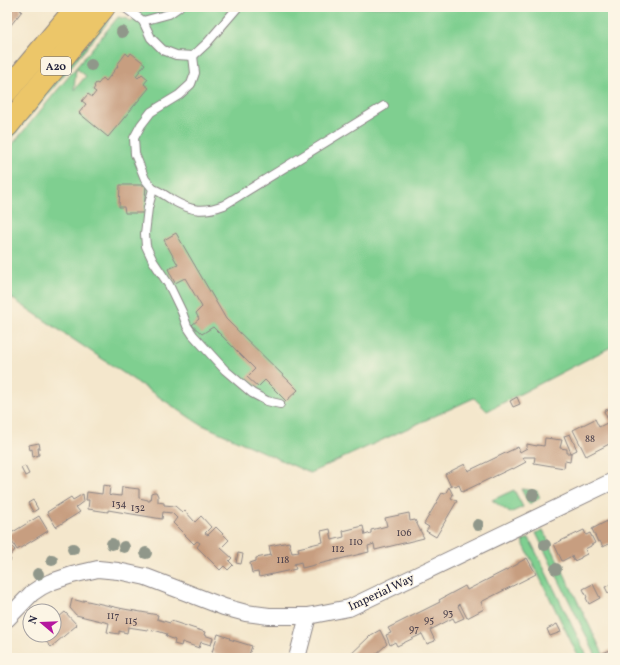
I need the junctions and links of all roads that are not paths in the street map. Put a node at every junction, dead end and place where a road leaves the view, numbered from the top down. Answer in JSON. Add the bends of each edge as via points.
{"nodes":[{"id":1,"x":77,"y":7,"type":"edge"},
{"id":2,"x":104,"y":7,"type":"edge"},
{"id":3,"x":124,"y":7,"type":"edge"},
{"id":4,"x":179,"y":7,"type":"edge"},
{"id":5,"x":238,"y":7,"type":"edge"},
{"id":6,"x":143,"y":21,"type":"junction"},
{"id":7,"x":193,"y":56,"type":"junction"},
{"id":8,"x":7,"y":91,"type":"edge"},
{"id":9,"x":384,"y":106,"type":"dead end"},
{"id":10,"x":7,"y":126,"type":"edge"},
{"id":11,"x":152,"y":189,"type":"junction"},
{"id":12,"x":280,"y":404,"type":"dead end"},
{"id":13,"x":613,"y":481,"type":"edge"},
{"id":14,"x":308,"y":616,"type":"junction"},
{"id":15,"x":7,"y":619,"type":"edge"},
{"id":16,"x":297,"y":658,"type":"edge"}],
"edges":[{"from":1,"to":8,"type":"highway","number":"A20"},
{"from":2,"to":10,"type":"highway","number":"A20"},
{"from":3,"to":6,"type":"lane"},
{"from":4,"to":6,"type":"lane","via":[[169,14]]},
{"from":5,"to":7,"type":"lane"},
{"from":6,"to":7,"type":"lane","via":[[152,38],[163,50],[176,55]]},
{"from":7,"to":11,"type":"lane","via":[[195,73],[191,84],[179,95],[151,112],[134,138],[135,154]]},
{"from":9,"to":11,"type":"lane","via":[[224,205],[213,209],[188,208]]},
{"from":11,"to":12,"type":"lane","via":[[145,234],[146,246],[169,285],[187,326],[225,370],[252,393]]},
{"from":13,"to":14,"type":"street","name":"Imperial Way","via":[[349,608]]},
{"from":14,"to":15,"type":"street","name":"Imperial Way","via":[[269,616],[246,612],[224,607],[146,577],[98,569],[72,574],[41,587]]},
{"from":14,"to":16,"type":"street"}]}
